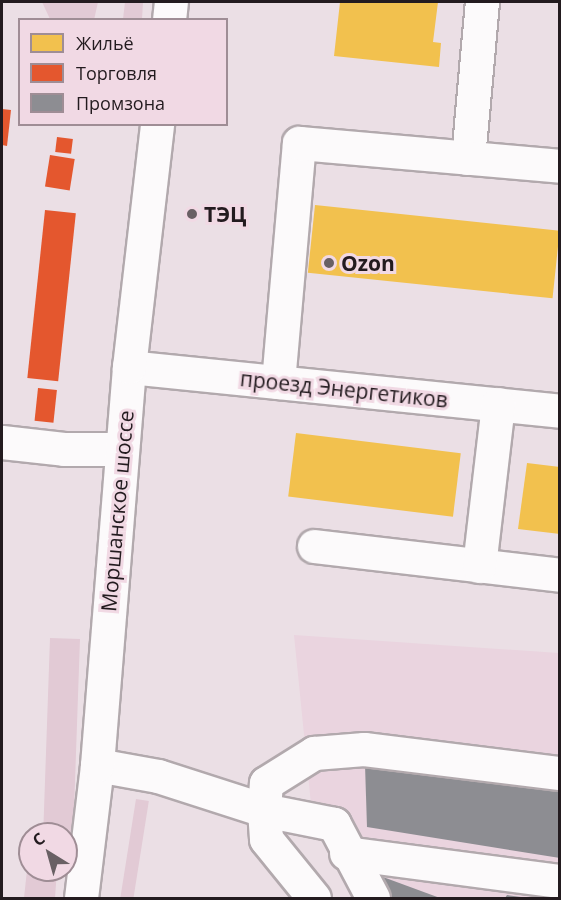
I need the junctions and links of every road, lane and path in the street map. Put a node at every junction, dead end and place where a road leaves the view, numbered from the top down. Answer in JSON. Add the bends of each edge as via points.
{"nodes":[{"id":1,"x":171,"y":2,"type":"edge"},
{"id":2,"x":482,"y":2,"type":"edge"},
{"id":3,"x":169,"y":18,"type":"edge"},
{"id":4,"x":157,"y":126,"type":"edge"},
{"id":5,"x":468,"y":158,"type":"junction"},
{"id":6,"x":560,"y":166,"type":"edge"},
{"id":7,"x":129,"y":367,"type":"junction"},
{"id":8,"x":278,"y":382,"type":"junction"},
{"id":9,"x":498,"y":404,"type":"junction"},
{"id":10,"x":560,"y":411,"type":"edge"},
{"id":11,"x":2,"y":442,"type":"edge"},
{"id":12,"x":121,"y":449,"type":"junction"},
{"id":13,"x":314,"y":546,"type":"dead end"},
{"id":14,"x":479,"y":566,"type":"junction"},
{"id":15,"x":560,"y":575,"type":"edge"},
{"id":16,"x":97,"y":765,"type":"junction"},
{"id":17,"x":560,"y":772,"type":"edge"},
{"id":18,"x":264,"y":810,"type":"junction"},
{"id":19,"x":346,"y":853,"type":"junction"},
{"id":20,"x":560,"y":881,"type":"edge"},
{"id":21,"x":81,"y":898,"type":"edge"},
{"id":22,"x":314,"y":898,"type":"edge"},
{"id":23,"x":373,"y":898,"type":"edge"}],
"edges":[{"from":1,"to":3,"type":"main road"},
{"from":2,"to":5,"type":"main road"},
{"from":4,"to":7,"type":"main road","name":"Моршанское шоссе"},
{"from":5,"to":6,"type":"main road"},
{"from":5,"to":8,"type":"main road","via":[[299,143]]},
{"from":7,"to":8,"type":"main road","name":"проезд Энергетиков"},
{"from":7,"to":12,"type":"main road","name":"Моршанское шоссе"},
{"from":8,"to":9,"type":"main road","name":"проезд Энергетиков"},
{"from":9,"to":10,"type":"main road","name":"проезд Энергетиков"},
{"from":9,"to":14,"type":"main road"},
{"from":11,"to":12,"type":"main road"},
{"from":12,"to":16,"type":"main road","name":"Моршанское шоссе"},
{"from":13,"to":14,"type":"main road"},
{"from":14,"to":15,"type":"main road"},
{"from":16,"to":18,"type":"main road","via":[[158,776]]},
{"from":16,"to":21,"type":"main road","name":"Моршанское шоссе"},
{"from":17,"to":18,"type":"main road","via":[[364,749],[314,753],[266,783]]},
{"from":18,"to":19,"type":"main road","via":[[334,824]]},
{"from":18,"to":22,"type":"main road","via":[[266,839]]},
{"from":19,"to":20,"type":"main road"},
{"from":19,"to":23,"type":"main road"}]}
